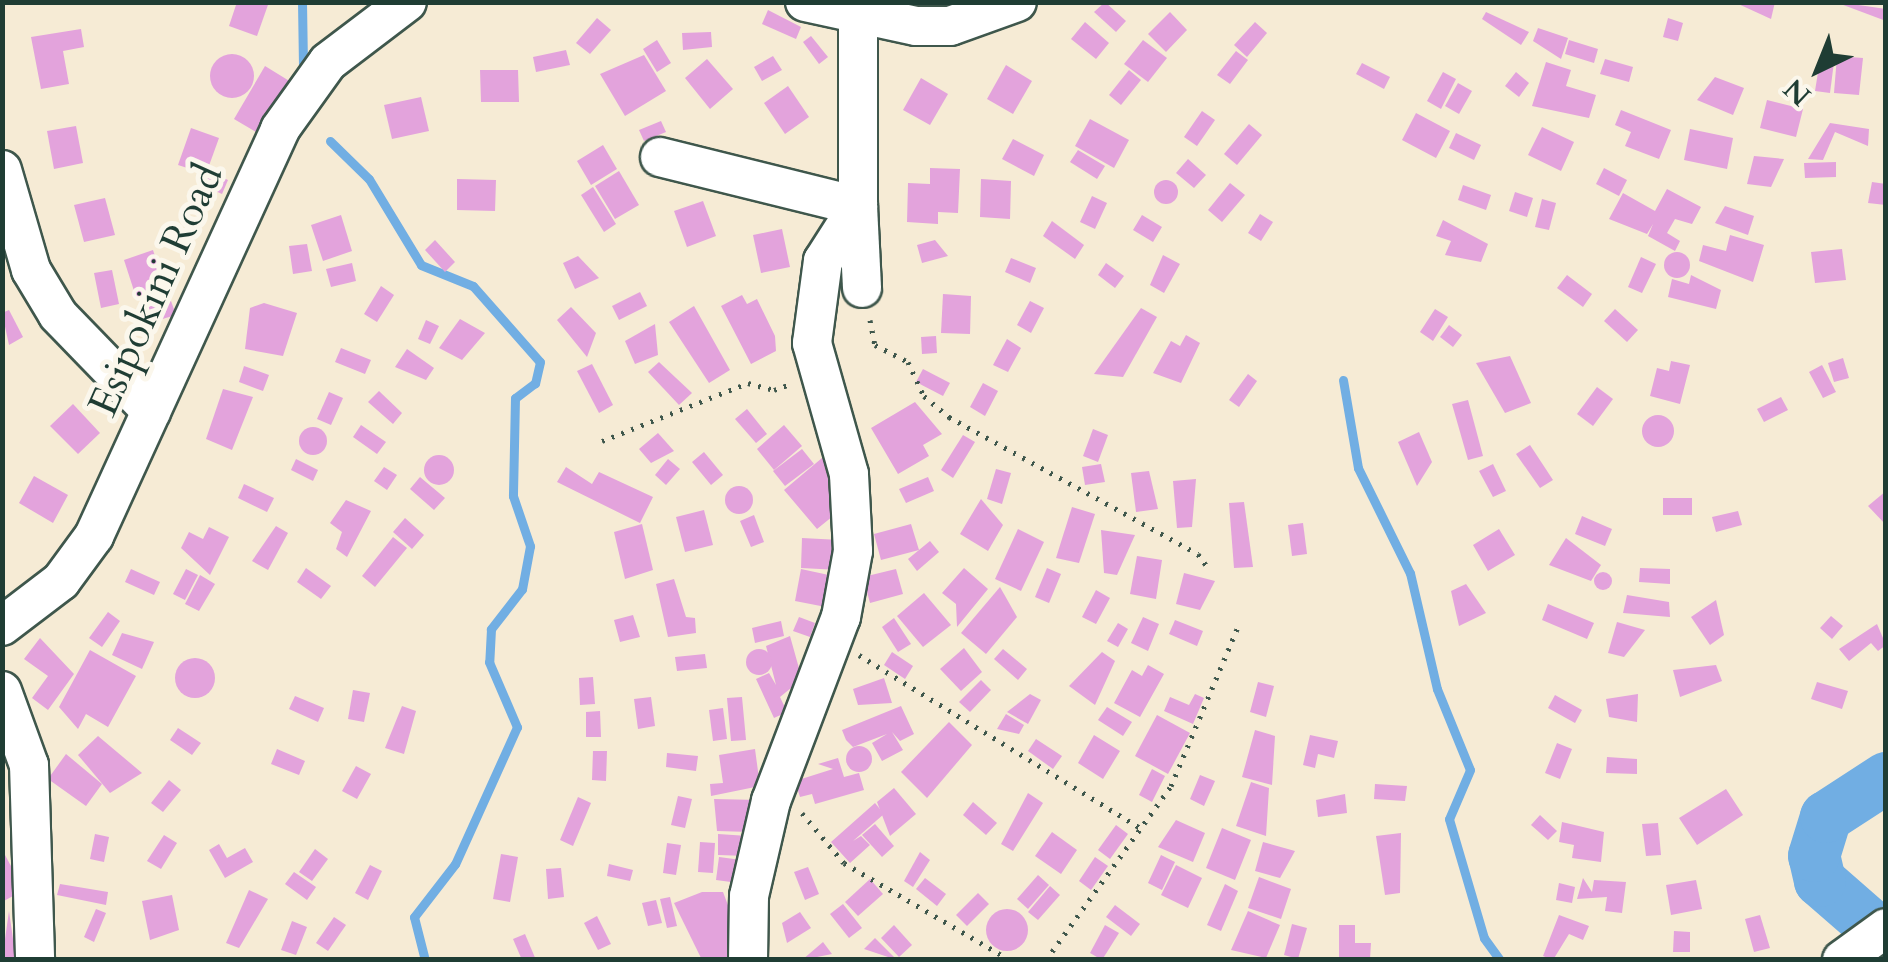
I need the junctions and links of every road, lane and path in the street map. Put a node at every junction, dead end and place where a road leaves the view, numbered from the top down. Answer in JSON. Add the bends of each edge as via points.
{"nodes":[{"id":1,"x":407,"y":2,"type":"edge"},
{"id":2,"x":805,"y":2,"type":"edge"},
{"id":3,"x":1016,"y":2,"type":"edge"},
{"id":4,"x":858,"y":9,"type":"edge"},
{"id":5,"x":660,"y":157,"type":"dead end"},
{"id":6,"x":2,"y":170,"type":"edge"},
{"id":7,"x":858,"y":206,"type":"junction"},
{"id":8,"x":862,"y":288,"type":"joint"},
{"id":9,"x":819,"y":373,"type":"junction"},
{"id":10,"x":151,"y":412,"type":"junction"},
{"id":11,"x":602,"y":441,"type":"dead end"},
{"id":12,"x":1208,"y":568,"type":"dead end"},
{"id":13,"x":1239,"y":624,"type":"dead end"},
{"id":14,"x":2,"y":626,"type":"edge"},
{"id":15,"x":832,"y":642,"type":"junction"},
{"id":16,"x":2,"y":691,"type":"edge"},
{"id":17,"x":777,"y":784,"type":"junction"},
{"id":18,"x":1142,"y":830,"type":"junction"},
{"id":19,"x":1886,"y":928,"type":"edge"},
{"id":20,"x":35,"y":960,"type":"edge"},
{"id":21,"x":748,"y":960,"type":"edge"},
{"id":22,"x":1010,"y":960,"type":"edge"},
{"id":23,"x":1046,"y":960,"type":"edge"},
{"id":24,"x":1842,"y":960,"type":"edge"}],
"edges":[{"from":1,"to":10,"type":"street","name":"Esipokini Road","via":[[328,62],[280,129]]},
{"from":2,"to":4,"type":"street"},
{"from":3,"to":4,"type":"street","via":[[950,26]]},
{"from":4,"to":7,"type":"street"},
{"from":5,"to":7,"type":"street"},
{"from":6,"to":10,"type":"street","via":[[31,270],[58,315]]},
{"from":7,"to":8,"type":"street"},
{"from":7,"to":9,"type":"street","via":[[823,261],[812,343]]},
{"from":8,"to":12,"type":"path","via":[[875,346],[908,362],[924,396],[1198,554]]},
{"from":9,"to":11,"type":"path","via":[[774,390],[748,384]]},
{"from":9,"to":15,"type":"street","via":[[848,474],[853,550]]},
{"from":10,"to":14,"type":"street","name":"Esipokini Road","via":[[94,536],[61,581]]},
{"from":13,"to":18,"type":"path","via":[[1197,737]]},
{"from":15,"to":17,"type":"street"},
{"from":15,"to":18,"type":"path"},
{"from":16,"to":20,"type":"street","via":[[29,765]]},
{"from":17,"to":21,"type":"street","via":[[749,896]]},
{"from":17,"to":22,"type":"path","via":[[844,863]]},
{"from":18,"to":23,"type":"path"},
{"from":19,"to":24,"type":"street"}]}
